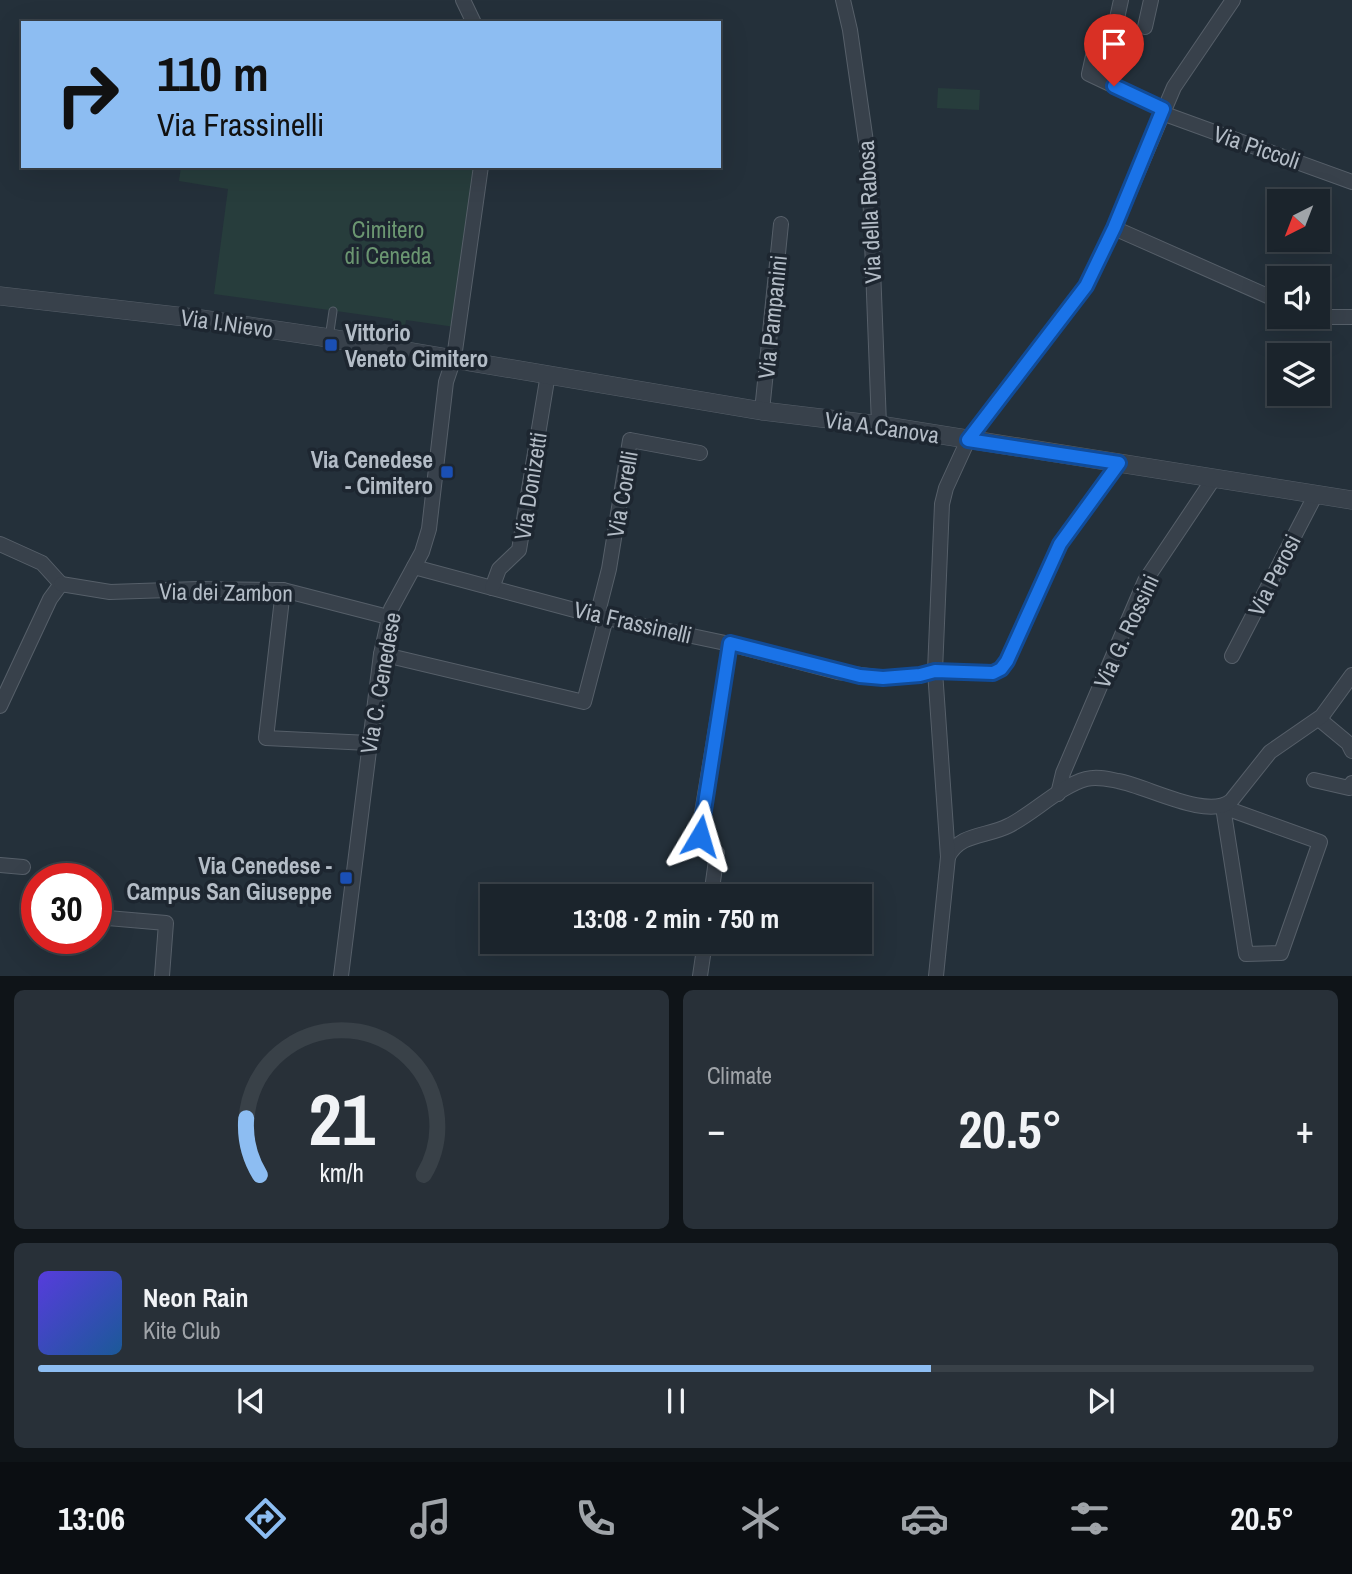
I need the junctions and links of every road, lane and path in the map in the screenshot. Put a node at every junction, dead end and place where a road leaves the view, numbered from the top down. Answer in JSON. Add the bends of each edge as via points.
{"nodes":[{"id":1,"x":463,"y":0,"type":"edge"},
{"id":2,"x":843,"y":0,"type":"edge"},
{"id":3,"x":1121,"y":0,"type":"edge"},
{"id":4,"x":1151,"y":0,"type":"edge"},
{"id":5,"x":1233,"y":0,"type":"edge"},
{"id":6,"x":473,"y":21,"type":"edge"},
{"id":7,"x":1144,"y":27,"type":"dead end"},
{"id":8,"x":1163,"y":111,"type":"junction"},
{"id":9,"x":481,"y":168,"type":"edge"},
{"id":10,"x":1352,"y":182,"type":"edge"},
{"id":11,"x":781,"y":224,"type":"dead end"},
{"id":12,"x":1114,"y":228,"type":"junction"},
{"id":13,"x":0,"y":296,"type":"edge"},
{"id":14,"x":1267,"y":296,"type":"edge"},
{"id":15,"x":334,"y":311,"type":"dead end"},
{"id":16,"x":1330,"y":317,"type":"edge"},
{"id":17,"x":1352,"y":317,"type":"edge"},
{"id":18,"x":329,"y":338,"type":"junction"},
{"id":19,"x":454,"y":358,"type":"junction"},
{"id":20,"x":548,"y":374,"type":"junction"},
{"id":21,"x":762,"y":411,"type":"junction"},
{"id":22,"x":879,"y":425,"type":"junction"},
{"id":23,"x":968,"y":440,"type":"junction"},
{"id":24,"x":700,"y":453,"type":"dead end"},
{"id":25,"x":1119,"y":463,"type":"junction"},
{"id":26,"x":1214,"y":478,"type":"junction"},
{"id":27,"x":1316,"y":494,"type":"junction"},
{"id":28,"x":1352,"y":500,"type":"edge"},
{"id":29,"x":0,"y":544,"type":"edge"},
{"id":30,"x":414,"y":567,"type":"junction"},
{"id":31,"x":61,"y":584,"type":"junction"},
{"id":32,"x":492,"y":588,"type":"junction"},
{"id":33,"x":283,"y":590,"type":"junction"},
{"id":34,"x":388,"y":617,"type":"junction"},
{"id":35,"x":601,"y":617,"type":"junction"},
{"id":36,"x":730,"y":643,"type":"junction"},
{"id":37,"x":381,"y":653,"type":"junction"},
{"id":38,"x":1232,"y":656,"type":"dead end"},
{"id":39,"x":935,"y":671,"type":"junction"},
{"id":40,"x":1352,"y":675,"type":"edge"},
{"id":41,"x":0,"y":706,"type":"edge"},
{"id":42,"x":1319,"y":719,"type":"junction"},
{"id":43,"x":369,"y":743,"type":"junction"},
{"id":44,"x":1352,"y":751,"type":"edge"},
{"id":45,"x":1314,"y":780,"type":"dead end"},
{"id":46,"x":1352,"y":783,"type":"edge"},
{"id":47,"x":1058,"y":794,"type":"junction"},
{"id":48,"x":1223,"y":807,"type":"junction"},
{"id":49,"x":948,"y":857,"type":"junction"},
{"id":50,"x":0,"y":865,"type":"edge"},
{"id":51,"x":21,"y":867,"type":"edge"},
{"id":52,"x":713,"y":884,"type":"edge"},
{"id":53,"x":112,"y":918,"type":"edge"},
{"id":54,"x":703,"y":954,"type":"edge"},
{"id":55,"x":162,"y":975,"type":"edge"},
{"id":56,"x":341,"y":975,"type":"edge"},
{"id":57,"x":700,"y":975,"type":"edge"},
{"id":58,"x":936,"y":975,"type":"edge"}],
"edges":[{"from":1,"to":6,"type":"street"},
{"from":2,"to":22,"type":"street","name":"Via della Rabosa","via":[[869,163]]},
{"from":3,"to":8,"type":"street","name":"Via Piccoli","via":[[1114,31],[1099,30],[1089,74]]},
{"from":4,"to":7,"type":"street"},
{"from":5,"to":8,"type":"street","via":[[1184,71]]},
{"from":8,"to":10,"type":"street","name":"Via Piccoli"},
{"from":8,"to":12,"type":"street"},
{"from":9,"to":19,"type":"street","name":"Via C. Cenedese"},
{"from":11,"to":21,"type":"street","name":"Via Pampanini"},
{"from":12,"to":14,"type":"street"},
{"from":12,"to":23,"type":"street","via":[[1080,296]]},
{"from":13,"to":18,"type":"street","name":"Via I.Nievo"},
{"from":15,"to":18,"type":"lane"},
{"from":16,"to":17,"type":"street"},
{"from":18,"to":19,"type":"street","name":"Via I.Nievo"},
{"from":19,"to":20,"type":"street","name":"Via A.Canova"},
{"from":19,"to":30,"type":"street","name":"Via C. Cenedese","via":[[446,382],[429,529]]},
{"from":20,"to":21,"type":"street","name":"Via A.Canova"},
{"from":20,"to":32,"type":"street","name":"Via Donizetti","via":[[519,550],[499,569]]},
{"from":21,"to":22,"type":"street","name":"Via A.Canova"},
{"from":22,"to":23,"type":"street","name":"Via A.Canova"},
{"from":23,"to":25,"type":"street","name":"Via A.Canova"},
{"from":23,"to":39,"type":"street","via":[[943,504]]},
{"from":24,"to":35,"type":"street","name":"Via Corelli","via":[[630,440]]},
{"from":25,"to":26,"type":"street","name":"Via A.Canova"},
{"from":25,"to":39,"type":"street","name":"Via Frassinelli","via":[[1060,544],[1001,669],[993,673]]},
{"from":26,"to":27,"type":"street","name":"Via A.Canova"},
{"from":26,"to":47,"type":"street","name":"Via G. Rossini","via":[[1145,581],[1062,773]]},
{"from":27,"to":28,"type":"street","name":"Via A.Canova"},
{"from":27,"to":38,"type":"street","name":"Via Perosi"},
{"from":29,"to":31,"type":"street","via":[[42,563]]},
{"from":30,"to":32,"type":"street","name":"Via Frassinelli"},
{"from":30,"to":34,"type":"street","name":"Via C. Cenedese"},
{"from":31,"to":33,"type":"street","name":"Via dei Zambon","via":[[101,592]]},
{"from":31,"to":41,"type":"street"},
{"from":32,"to":35,"type":"street","name":"Via Frassinelli"},
{"from":33,"to":34,"type":"street","name":"Via dei Zambon"},
{"from":33,"to":43,"type":"street","via":[[266,738]]},
{"from":34,"to":37,"type":"street","name":"Via C. Cenedese"},
{"from":35,"to":36,"type":"street","name":"Via Frassinelli"},
{"from":35,"to":37,"type":"street","via":[[584,702]]},
{"from":36,"to":39,"type":"street","name":"Via Frassinelli","via":[[860,676]]},
{"from":36,"to":52,"type":"street","via":[[699,831],[717,853]]},
{"from":37,"to":43,"type":"street","name":"Via C. Cenedese"},
{"from":39,"to":49,"type":"street"},
{"from":40,"to":42,"type":"street"},
{"from":42,"to":44,"type":"street"},
{"from":42,"to":48,"type":"street","via":[[1274,748]]},
{"from":43,"to":56,"type":"street","name":"Via C. Cenedese"},
{"from":45,"to":46,"type":"street","via":[[1349,788]]},
{"from":47,"to":48,"type":"street","via":[[1096,777],[1200,806]]},
{"from":47,"to":49,"type":"street","via":[[1009,825],[960,841]]},
{"from":48,"to":48,"type":"street","via":[[1320,842],[1281,953],[1246,954]]},
{"from":49,"to":58,"type":"street"},
{"from":50,"to":51,"type":"street"},
{"from":53,"to":55,"type":"street","via":[[166,923]]},
{"from":54,"to":57,"type":"street"}]}
